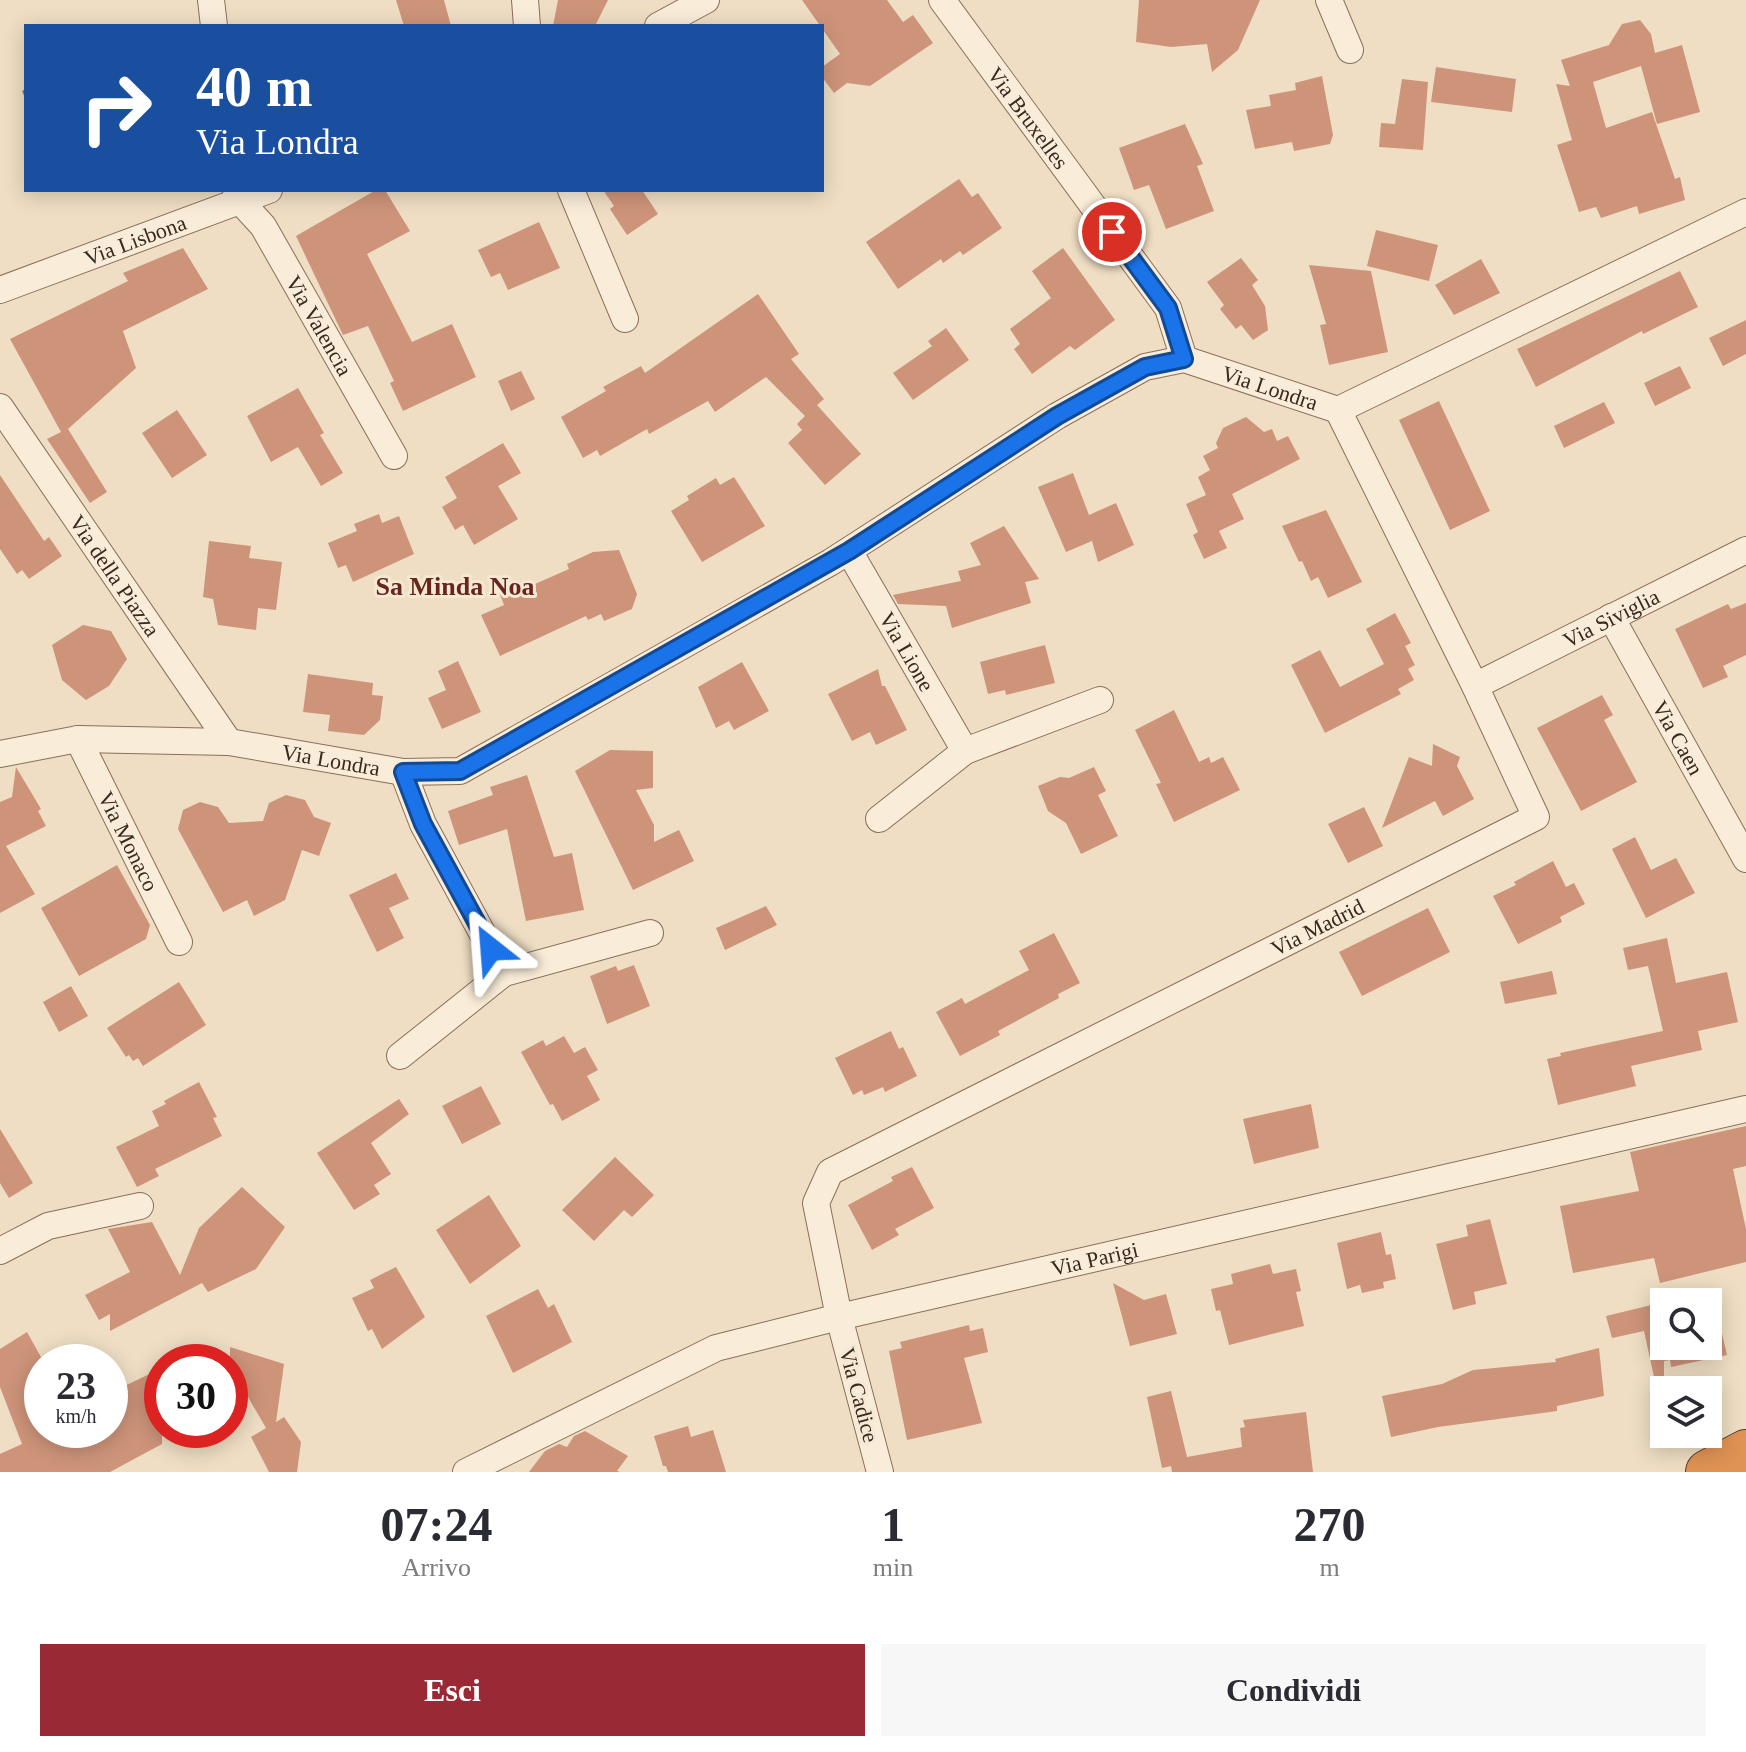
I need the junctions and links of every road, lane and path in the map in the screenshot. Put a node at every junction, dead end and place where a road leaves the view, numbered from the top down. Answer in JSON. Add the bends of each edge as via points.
{"nodes":[{"id":1,"x":211,"y":0,"type":"edge"},
{"id":2,"x":525,"y":0,"type":"edge"},
{"id":3,"x":706,"y":0,"type":"edge"},
{"id":4,"x":1329,"y":0,"type":"edge"},
{"id":5,"x":950,"y":2,"type":"edge"},
{"id":6,"x":214,"y":24,"type":"edge"},
{"id":7,"x":527,"y":24,"type":"edge"},
{"id":8,"x":662,"y":24,"type":"edge"},
{"id":9,"x":1350,"y":50,"type":"dead end"},
{"id":10,"x":572,"y":192,"type":"edge"},
{"id":11,"x":238,"y":195,"type":"edge"},
{"id":12,"x":1746,"y":212,"type":"edge"},
{"id":13,"x":0,"y":290,"type":"edge"},
{"id":14,"x":625,"y":319,"type":"dead end"},
{"id":15,"x":1184,"y":359,"type":"junction"},
{"id":16,"x":1,"y":409,"type":"edge"},
{"id":17,"x":1338,"y":410,"type":"junction"},
{"id":18,"x":394,"y":456,"type":"dead end"},
{"id":19,"x":1746,"y":550,"type":"edge"},
{"id":20,"x":849,"y":551,"type":"junction"},
{"id":21,"x":1611,"y":617,"type":"junction"},
{"id":22,"x":1475,"y":686,"type":"junction"},
{"id":23,"x":1100,"y":700,"type":"dead end"},
{"id":24,"x":78,"y":739,"type":"junction"},
{"id":25,"x":229,"y":742,"type":"junction"},
{"id":26,"x":965,"y":751,"type":"junction"},
{"id":27,"x":0,"y":754,"type":"edge"},
{"id":28,"x":403,"y":772,"type":"junction"},
{"id":29,"x":879,"y":819,"type":"dead end"},
{"id":30,"x":1746,"y":859,"type":"edge"},
{"id":31,"x":650,"y":933,"type":"dead end"},
{"id":32,"x":179,"y":942,"type":"dead end"},
{"id":33,"x":504,"y":973,"type":"junction"},
{"id":34,"x":400,"y":1056,"type":"dead end"},
{"id":35,"x":1746,"y":1109,"type":"edge"},
{"id":36,"x":140,"y":1206,"type":"dead end"},
{"id":37,"x":0,"y":1251,"type":"edge"},
{"id":38,"x":839,"y":1317,"type":"junction"},
{"id":39,"x":1746,"y":1452,"type":"edge"},
{"id":40,"x":1746,"y":1470,"type":"edge"},
{"id":41,"x":466,"y":1472,"type":"edge"},
{"id":42,"x":880,"y":1472,"type":"edge"},
{"id":43,"x":1708,"y":1472,"type":"edge"},
{"id":44,"x":1738,"y":1472,"type":"edge"}],
"edges":[{"from":1,"to":6,"type":"street"},
{"from":2,"to":7,"type":"street"},
{"from":3,"to":8,"type":"street"},
{"from":4,"to":9,"type":"street"},
{"from":5,"to":15,"type":"street","name":"Via Bruxelles","via":[[1168,308]]},
{"from":10,"to":14,"type":"street"},
{"from":11,"to":13,"type":"street","name":"Via Lisbona"},
{"from":11,"to":18,"type":"street","name":"Via Valencia","via":[[263,226]]},
{"from":12,"to":17,"type":"street","name":"Via Londra"},
{"from":15,"to":17,"type":"street","name":"Via Londra"},
{"from":15,"to":20,"type":"street","name":"Via Londra","via":[[1145,367],[1057,416]]},
{"from":16,"to":25,"type":"street","name":"Via della Piazza"},
{"from":17,"to":22,"type":"street","name":"Via Madrid"},
{"from":19,"to":21,"type":"street","name":"Via Siviglia"},
{"from":20,"to":26,"type":"street","name":"Via Lione"},
{"from":20,"to":28,"type":"street","name":"Via Londra","via":[[460,771]]},
{"from":21,"to":22,"type":"street","name":"Via Siviglia"},
{"from":21,"to":30,"type":"street","name":"Via Caen"},
{"from":22,"to":38,"type":"street","name":"Via Madrid","via":[[1536,817],[830,1172],[816,1203]]},
{"from":23,"to":26,"type":"street"},
{"from":24,"to":25,"type":"street","name":"Via Londra"},
{"from":24,"to":27,"type":"street","name":"Via Londra"},
{"from":24,"to":32,"type":"street","name":"Via Monaco"},
{"from":25,"to":28,"type":"street","name":"Via Londra"},
{"from":26,"to":29,"type":"street"},
{"from":28,"to":33,"type":"street","via":[[423,824]]},
{"from":31,"to":33,"type":"street"},
{"from":33,"to":34,"type":"street"},
{"from":35,"to":38,"type":"street","name":"Via Parigi"},
{"from":36,"to":37,"type":"street","via":[[48,1226]]},
{"from":38,"to":41,"type":"street","name":"Via Parigi","via":[[716,1348]]},
{"from":38,"to":42,"type":"street","name":"Via Cadice"},
{"from":39,"to":43,"type":"highway"},
{"from":40,"to":44,"type":"street"}]}
